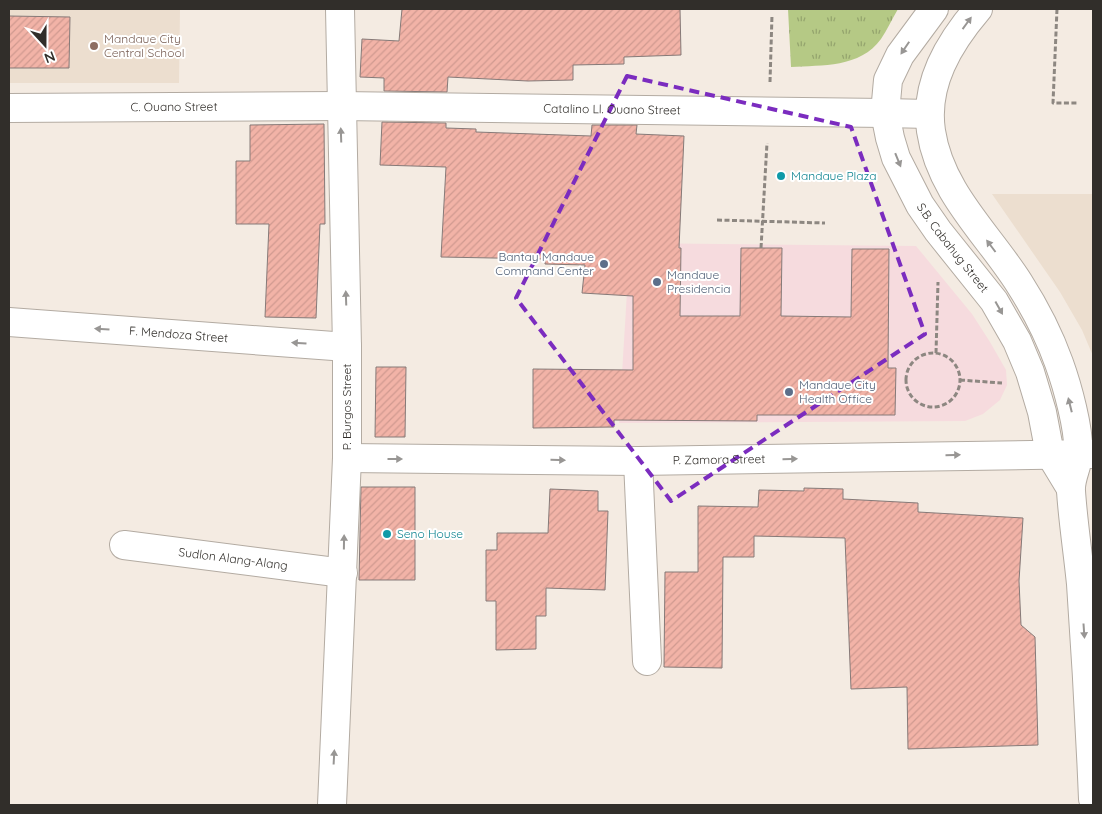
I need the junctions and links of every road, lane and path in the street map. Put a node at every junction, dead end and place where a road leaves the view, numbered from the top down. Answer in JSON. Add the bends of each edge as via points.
{"nodes":[{"id":1,"x":340,"y":9,"type":"edge"},
{"id":2,"x":934,"y":9,"type":"edge"},
{"id":3,"x":978,"y":9,"type":"edge"},
{"id":4,"x":1056,"y":9,"type":"edge"},
{"id":5,"x":772,"y":15,"type":"dead end"},
{"id":6,"x":1078,"y":103,"type":"dead end"},
{"id":7,"x":340,"y":106,"type":"junction"},
{"id":8,"x":9,"y":108,"type":"edge"},
{"id":9,"x":769,"y":112,"type":"junction"},
{"id":10,"x":885,"y":114,"type":"junction"},
{"id":11,"x":929,"y":114,"type":"junction"},
{"id":12,"x":952,"y":189,"type":"junction"},
{"id":13,"x":920,"y":205,"type":"junction"},
{"id":14,"x":717,"y":220,"type":"dead end"},
{"id":15,"x":763,"y":221,"type":"junction"},
{"id":16,"x":826,"y":223,"type":"dead end"},
{"id":17,"x":761,"y":248,"type":"dead end"},
{"id":18,"x":939,"y":274,"type":"dead end"},
{"id":19,"x":9,"y":322,"type":"edge"},
{"id":20,"x":347,"y":347,"type":"junction"},
{"id":21,"x":936,"y":354,"type":"junction"},
{"id":22,"x":960,"y":380,"type":"junction"},
{"id":23,"x":1005,"y":384,"type":"dead end"},
{"id":24,"x":1050,"y":454,"type":"junction"},
{"id":25,"x":1086,"y":454,"type":"edge"},
{"id":26,"x":346,"y":458,"type":"junction"},
{"id":27,"x":638,"y":462,"type":"junction"},
{"id":28,"x":1070,"y":488,"type":"junction"},
{"id":29,"x":124,"y":545,"type":"dead end"},
{"id":30,"x":343,"y":573,"type":"junction"},
{"id":31,"x":1087,"y":582,"type":"edge"},
{"id":32,"x":647,"y":660,"type":"dead end"},
{"id":33,"x":1093,"y":799,"type":"edge"},
{"id":34,"x":332,"y":805,"type":"edge"}],
"edges":[{"from":1,"to":7,"type":"street","name":"P. Burgos Street"},
{"from":2,"to":10,"type":"street","name":"S.B. Cabahug Street","one_way":true,"via":[[900,55],[888,80]]},
{"from":11,"to":3,"type":"street","name":"S.B. Cabahug Street","one_way":true,"via":[[933,84],[942,64]]},
{"from":4,"to":6,"type":"path","via":[[1053,103]]},
{"from":5,"to":9,"type":"path"},
{"from":7,"to":8,"type":"street","name":"C. Ouano Street"},
{"from":7,"to":9,"type":"street","name":"Catalino Ll. Ouano Street"},
{"from":20,"to":7,"type":"street","name":"P. Burgos Street","one_way":true},
{"from":9,"to":10,"type":"street","name":"Catalino Ll. Ouano Street"},
{"from":9,"to":15,"type":"path"},
{"from":10,"to":11,"type":"street","name":"Catalino Ll. Ouano Street"},
{"from":10,"to":13,"type":"street","name":"S.B. Cabahug Street","one_way":true,"via":[[896,158]]},
{"from":11,"to":12,"type":"street","name":"S.B. Cabahug Street","via":[[936,152]]},
{"from":12,"to":13,"type":"street"},
{"from":25,"to":12,"type":"street","name":"S.B. Cabahug Street","one_way":true,"via":[[1044,328],[1019,283]]},
{"from":13,"to":24,"type":"street","name":"S.B. Cabahug Street","one_way":true,"via":[[994,301],[1017,341],[1042,412]]},
{"from":14,"to":15,"type":"path"},
{"from":15,"to":16,"type":"path"},
{"from":15,"to":17,"type":"path"},
{"from":18,"to":21,"type":"path"},
{"from":20,"to":19,"type":"street","name":"F. Mendoza Street","one_way":true},
{"from":20,"to":26,"type":"street","name":"P. Burgos Street"},
{"from":21,"to":22,"type":"path","via":[[954,363]]},
{"from":21,"to":22,"type":"path","via":[[926,354],[910,367],[906,378],[914,399],[928,406],[945,404],[954,398]]},
{"from":22,"to":23,"type":"path"},
{"from":24,"to":25,"type":"street","name":"P. Zamora Street"},
{"from":27,"to":24,"type":"street","name":"P. Zamora Street","one_way":true},
{"from":24,"to":28,"type":"street","name":"S.B. Cabahug Street"},
{"from":25,"to":28,"type":"street","name":"S.B. Cabahug Street"},
{"from":26,"to":27,"type":"street","name":"P. Zamora Street","one_way":true},
{"from":30,"to":26,"type":"street","name":"P. Burgos Street","one_way":true},
{"from":27,"to":32,"type":"street"},
{"from":28,"to":31,"type":"street","name":"S.B. Cabahug Street"},
{"from":29,"to":30,"type":"street","name":"Sudlon Alang-Alang"},
{"from":34,"to":30,"type":"street","name":"P. Burgos Street","one_way":true},
{"from":31,"to":33,"type":"street","name":"S.B. Cabahug Street","one_way":true}]}
